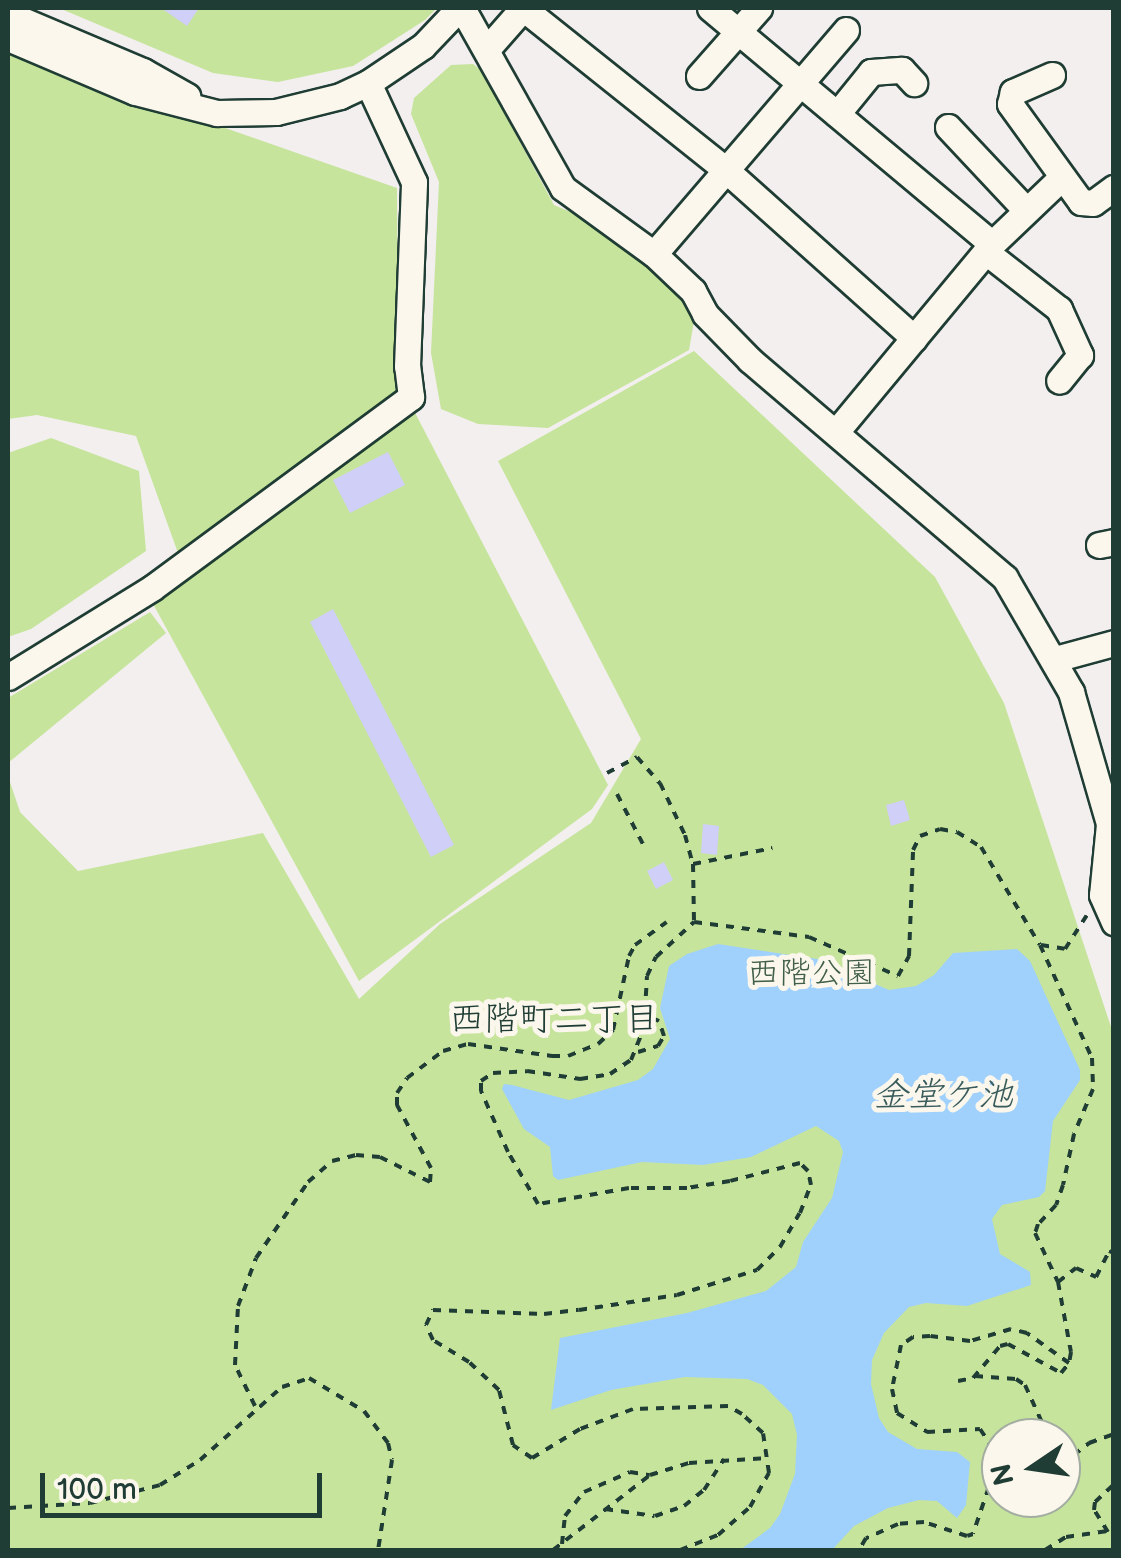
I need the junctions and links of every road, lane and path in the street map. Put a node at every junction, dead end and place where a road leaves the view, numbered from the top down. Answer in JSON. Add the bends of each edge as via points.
{"nodes":[{"id":1,"x":461,"y":8,"type":"edge"},
{"id":2,"x":523,"y":8,"type":"edge"},
{"id":3,"x":710,"y":8,"type":"edge"},
{"id":4,"x":758,"y":8,"type":"edge"},
{"id":5,"x":8,"y":14,"type":"edge"},
{"id":6,"x":846,"y":30,"type":"dead end"},
{"id":7,"x":739,"y":32,"type":"junction"},
{"id":8,"x":8,"y":38,"type":"edge"},
{"id":9,"x":487,"y":49,"type":"junction"},
{"id":10,"x":699,"y":76,"type":"dead end"},
{"id":11,"x":1052,"y":76,"type":"dead end"},
{"id":12,"x":368,"y":83,"type":"junction"},
{"id":13,"x":914,"y":83,"type":"dead end"},
{"id":14,"x":801,"y":84,"type":"junction"},
{"id":15,"x":218,"y":113,"type":"junction"},
{"id":16,"x":837,"y":114,"type":"junction"},
{"id":17,"x":948,"y":126,"type":"dead end"},
{"id":18,"x":728,"y":171,"type":"junction"},
{"id":19,"x":1061,"y":178,"type":"junction"},
{"id":20,"x":1114,"y":188,"type":"edge"},
{"id":21,"x":1025,"y":209,"type":"junction"},
{"id":22,"x":989,"y":248,"type":"junction"},
{"id":23,"x":654,"y":254,"type":"junction"},
{"id":24,"x":914,"y":338,"type":"junction"},
{"id":25,"x":1059,"y":381,"type":"dead end"},
{"id":26,"x":836,"y":432,"type":"junction"},
{"id":27,"x":1114,"y":643,"type":"edge"},
{"id":28,"x":1055,"y":659,"type":"junction"},
{"id":29,"x":8,"y":678,"type":"edge"},
{"id":30,"x":1102,"y":748,"type":"edge"},
{"id":31,"x":607,"y":773,"type":"dead end"},
{"id":32,"x":617,"y":794,"type":"dead end"},
{"id":33,"x":644,"y":846,"type":"dead end"},
{"id":34,"x":772,"y":848,"type":"dead end"},
{"id":35,"x":1110,"y":855,"type":"edge"},
{"id":36,"x":692,"y":864,"type":"junction"},
{"id":37,"x":1102,"y":895,"type":"junction"},
{"id":38,"x":667,"y":922,"type":"dead end"},
{"id":39,"x":694,"y":922,"type":"junction"},
{"id":40,"x":1114,"y":922,"type":"edge"},
{"id":41,"x":1040,"y":945,"type":"junction"},
{"id":42,"x":645,"y":1015,"type":"junction"},
{"id":43,"x":636,"y":1052,"type":"junction"},
{"id":44,"x":1114,"y":1253,"type":"edge"},
{"id":45,"x":1058,"y":1282,"type":"junction"},
{"id":46,"x":1069,"y":1363,"type":"junction"},
{"id":47,"x":974,"y":1376,"type":"junction"},
{"id":48,"x":958,"y":1381,"type":"dead end"},
{"id":49,"x":255,"y":1406,"type":"junction"},
{"id":50,"x":1040,"y":1418,"type":"edge"},
{"id":51,"x":1114,"y":1434,"type":"edge"},
{"id":52,"x":1081,"y":1449,"type":"edge"},
{"id":53,"x":766,"y":1458,"type":"junction"},
{"id":54,"x":724,"y":1459,"type":"junction"},
{"id":55,"x":650,"y":1476,"type":"junction"},
{"id":56,"x":1114,"y":1484,"type":"edge"},
{"id":57,"x":8,"y":1508,"type":"edge"},
{"id":58,"x":605,"y":1509,"type":"junction"},
{"id":59,"x":1111,"y":1531,"type":"edge"},
{"id":60,"x":562,"y":1544,"type":"junction"},
{"id":61,"x":378,"y":1550,"type":"edge"},
{"id":62,"x":553,"y":1550,"type":"edge"},
{"id":63,"x":680,"y":1550,"type":"edge"},
{"id":64,"x":859,"y":1550,"type":"edge"},
{"id":65,"x":1045,"y":1550,"type":"edge"}],
"edges":[{"from":1,"to":9,"type":"street"},
{"from":1,"to":12,"type":"street","via":[[423,46]]},
{"from":2,"to":9,"type":"street"},
{"from":2,"to":18,"type":"street"},
{"from":3,"to":7,"type":"street"},
{"from":4,"to":7,"type":"street"},
{"from":5,"to":15,"type":"street","via":[[142,71]]},
{"from":6,"to":14,"type":"street"},
{"from":7,"to":10,"type":"street"},
{"from":7,"to":14,"type":"street"},
{"from":8,"to":15,"type":"street","via":[[135,92]]},
{"from":9,"to":23,"type":"street","via":[[563,188]]},
{"from":11,"to":19,"type":"street","via":[[1013,92],[1010,104]]},
{"from":12,"to":15,"type":"street","via":[[276,112]]},
{"from":12,"to":29,"type":"street","via":[[414,182],[411,397],[152,588]]},
{"from":13,"to":16,"type":"street","via":[[902,70],[871,72]]},
{"from":14,"to":16,"type":"street"},
{"from":14,"to":18,"type":"street"},
{"from":16,"to":22,"type":"street"},
{"from":17,"to":21,"type":"street"},
{"from":18,"to":23,"type":"street"},
{"from":18,"to":24,"type":"street"},
{"from":19,"to":20,"type":"street","via":[[1082,202],[1093,203]]},
{"from":19,"to":21,"type":"street"},
{"from":21,"to":22,"type":"street"},
{"from":22,"to":24,"type":"street"},
{"from":22,"to":25,"type":"street","via":[[1059,309],[1080,355]]},
{"from":23,"to":26,"type":"street","via":[[750,360]]},
{"from":24,"to":26,"type":"street"},
{"from":26,"to":28,"type":"street","via":[[1005,578]]},
{"from":27,"to":28,"type":"street"},
{"from":28,"to":30,"type":"street"},
{"from":30,"to":35,"type":"street"},
{"from":31,"to":36,"type":"path","via":[[637,756],[648,763],[679,820]]},
{"from":32,"to":33,"type":"path"},
{"from":34,"to":36,"type":"path"},
{"from":35,"to":37,"type":"street"},
{"from":36,"to":39,"type":"path"},
{"from":37,"to":40,"type":"street"},
{"from":37,"to":41,"type":"path","via":[[1065,949]]},
{"from":38,"to":49,"type":"path","via":[[629,956],[613,1030],[598,1044],[568,1056],[468,1044],[443,1051],[407,1078],[397,1105],[431,1168],[430,1182],[380,1157],[356,1155],[332,1161],[308,1182],[256,1258],[241,1296],[235,1366]]},
{"from":39,"to":41,"type":"path","via":[[808,937],[898,976],[909,956],[913,850],[920,836],[940,829],[981,847]]},
{"from":39,"to":42,"type":"path","via":[[656,957],[647,976]]},
{"from":41,"to":45,"type":"path","via":[[1092,1058],[1093,1089],[1074,1134],[1064,1185],[1035,1233]]},
{"from":42,"to":43,"type":"path"},
{"from":42,"to":43,"type":"path","via":[[659,1020],[666,1034],[658,1046]]},
{"from":43,"to":53,"type":"path","via":[[610,1074],[580,1079],[527,1071],[481,1081],[528,1192],[538,1204],[628,1188],[688,1188],[800,1163],[810,1184],[780,1247],[757,1270],[677,1295],[544,1314],[433,1310],[426,1325],[433,1340],[499,1390],[513,1444],[532,1458],[580,1429],[633,1409],[728,1406],[763,1433]]},
{"from":44,"to":45,"type":"path","via":[[1109,1251],[1096,1278],[1076,1268]]},
{"from":45,"to":46,"type":"path"},
{"from":46,"to":47,"type":"path","via":[[1061,1373],[1008,1344]]},
{"from":46,"to":64,"type":"path","via":[[1028,1333],[1010,1329],[970,1341],[913,1337],[902,1345],[892,1389],[897,1414],[927,1432],[980,1430],[999,1457],[973,1534],[924,1522],[898,1524],[866,1538]]},
{"from":47,"to":48,"type":"path"},
{"from":47,"to":50,"type":"path","via":[[1025,1385]]},
{"from":49,"to":57,"type":"path","via":[[200,1460],[160,1485],[90,1503]]},
{"from":49,"to":61,"type":"path","via":[[282,1386],[308,1378],[364,1411],[392,1460]]},
{"from":51,"to":52,"type":"path"},
{"from":53,"to":54,"type":"path"},
{"from":53,"to":63,"type":"path","via":[[769,1472],[750,1507],[718,1535]]},
{"from":54,"to":55,"type":"path"},
{"from":54,"to":58,"type":"path","via":[[696,1498],[668,1513],[634,1516]]},
{"from":55,"to":58,"type":"path"},
{"from":55,"to":60,"type":"path","via":[[630,1472],[584,1492],[565,1516]]},
{"from":56,"to":59,"type":"path","via":[[1094,1510]]},
{"from":58,"to":60,"type":"path"},
{"from":59,"to":65,"type":"path","via":[[1066,1537]]},
{"from":60,"to":62,"type":"path"}]}
